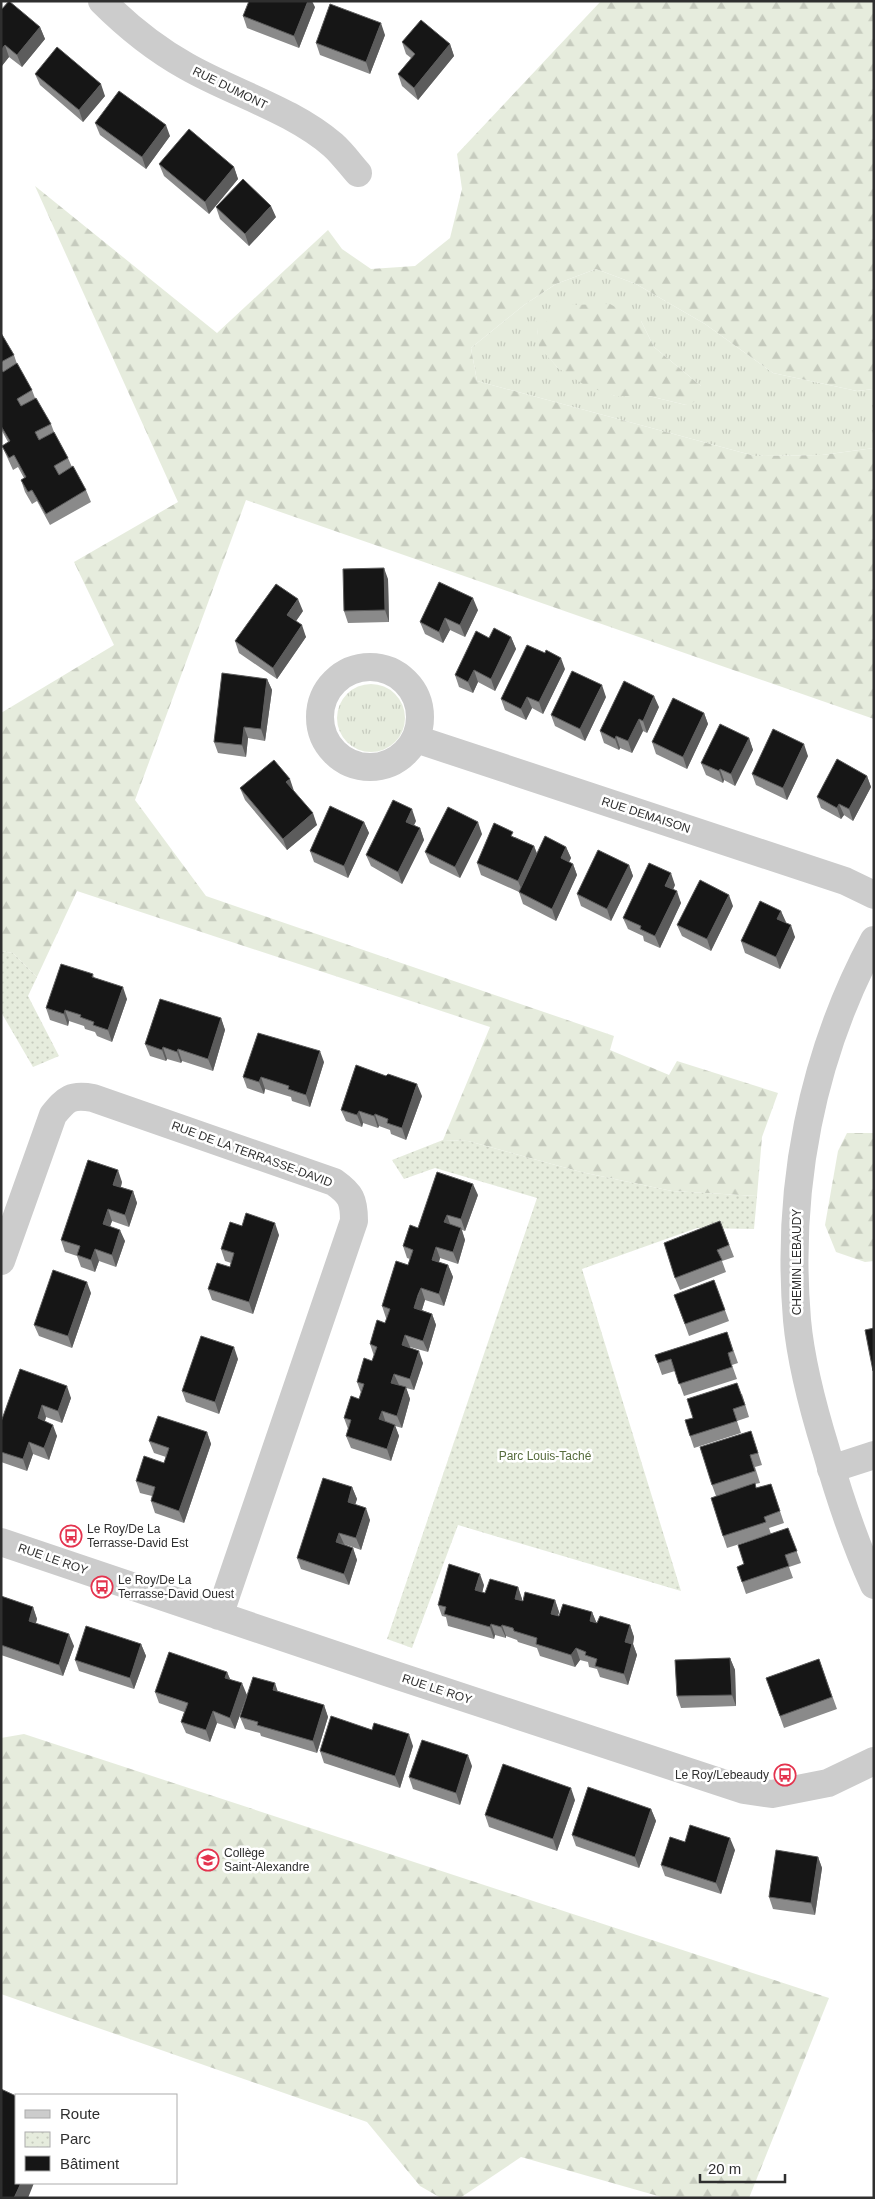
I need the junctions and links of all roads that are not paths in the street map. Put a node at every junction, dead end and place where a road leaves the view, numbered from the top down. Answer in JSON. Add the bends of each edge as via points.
{"nodes":[{"id":1,"x":102,"y":1,"type":"edge"},
{"id":2,"x":358,"y":173,"type":"dead end"},
{"id":3,"x":416,"y":739,"type":"dead end"},
{"id":4,"x":874,"y":895,"type":"edge"},
{"id":5,"x":874,"y":940,"type":"edge"},
{"id":6,"x":1,"y":1261,"type":"edge"},
{"id":7,"x":874,"y":1455,"type":"edge"},
{"id":8,"x":831,"y":1469,"type":"junction"},
{"id":9,"x":1,"y":1542,"type":"edge"},
{"id":10,"x":874,"y":1585,"type":"edge"},
{"id":11,"x":218,"y":1616,"type":"junction"},
{"id":12,"x":874,"y":1761,"type":"edge"}],
"edges":[{"from":1,"to":2,"type":"street","name":"RUE DUMONT","via":[[124,24],[159,49],[316,132],[333,145]]},
{"from":3,"to":4,"type":"street","name":"RUE DEMAISON","via":[[845,881]]},
{"from":5,"to":8,"type":"street","name":"CHEMIN LEBAUDY","via":[[847,995],[819,1077],[806,1127],[796,1214],[797,1322],[808,1382]]},
{"from":6,"to":11,"type":"street","name":"RUE DE LA TERRASSE-DAVID","via":[[52,1115],[66,1100],[80,1095],[334,1182],[347,1192],[354,1205],[354,1221]]},
{"from":7,"to":8,"type":"street"},
{"from":8,"to":10,"type":"street","name":"CHEMIN LEBAUDY"},
{"from":9,"to":11,"type":"street","name":"RUE LE ROY"},
{"from":11,"to":12,"type":"street","name":"RUE LE ROY","via":[[744,1790],[772,1794],[828,1782]]}]}
